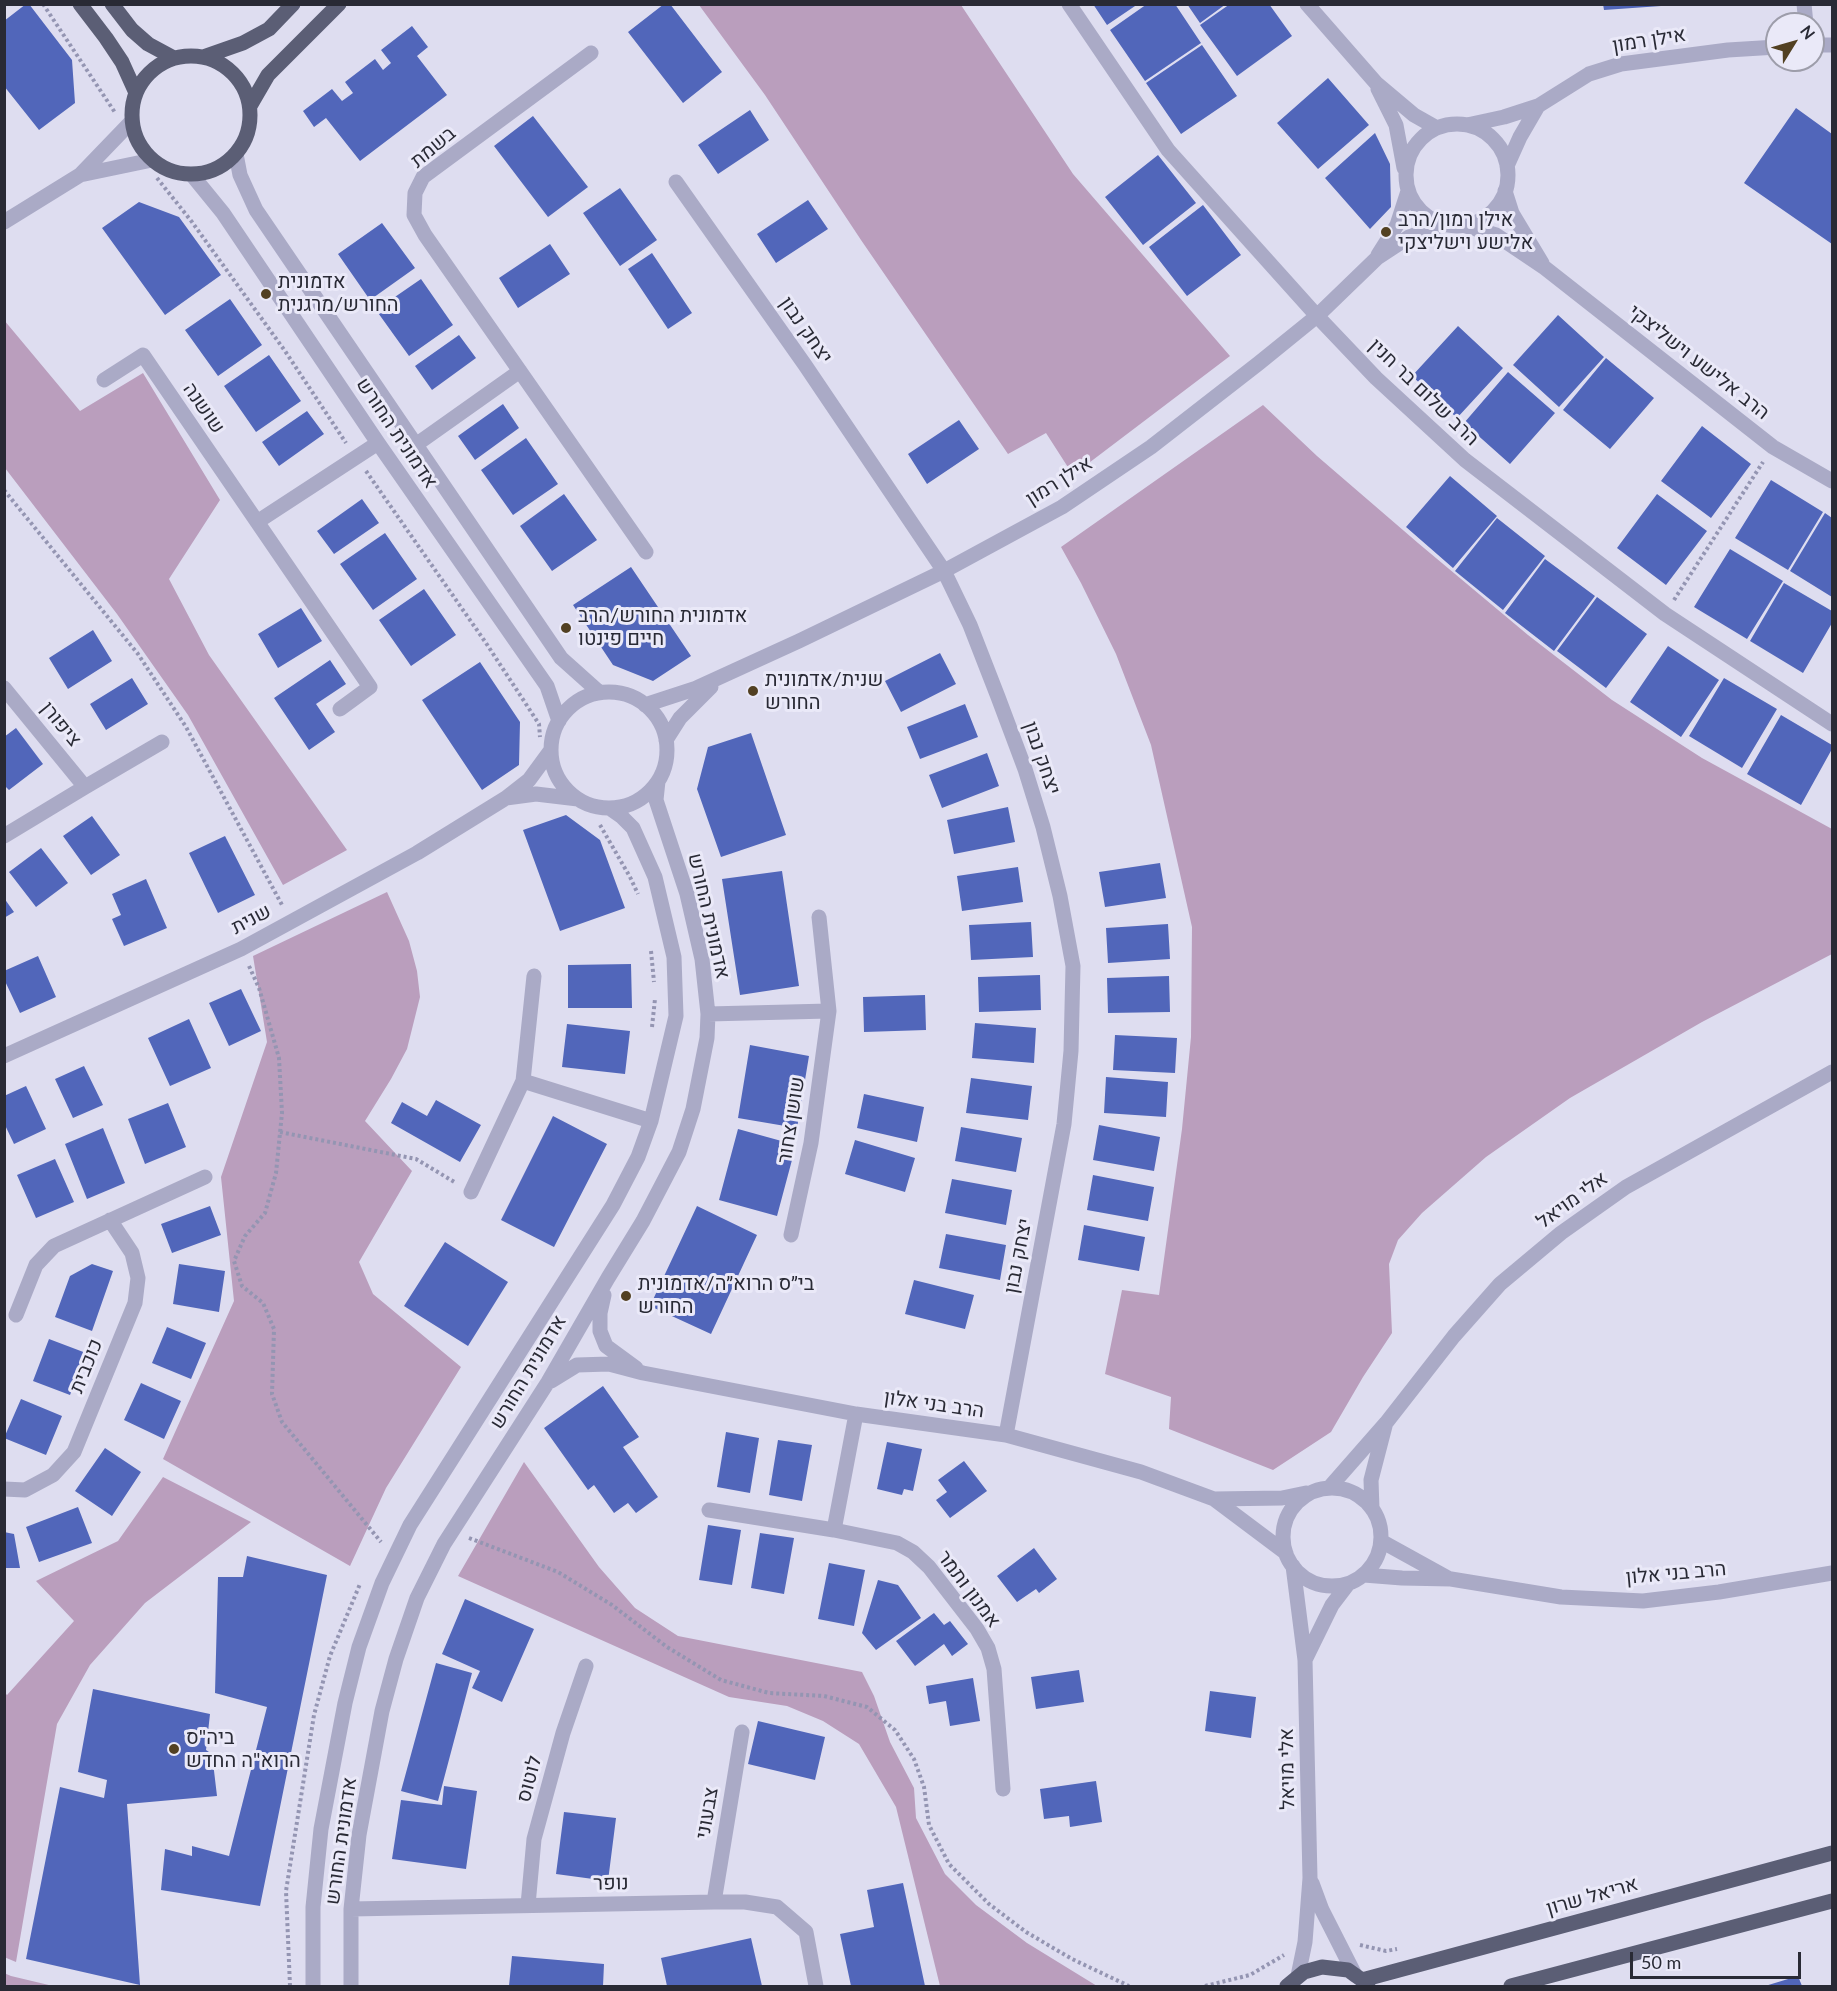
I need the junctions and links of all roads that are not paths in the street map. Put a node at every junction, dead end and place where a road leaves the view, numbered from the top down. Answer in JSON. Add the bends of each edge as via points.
{"nodes":[{"id":1,"x":80,"y":4,"type":"edge"},
{"id":2,"x":111,"y":4,"type":"edge"},
{"id":3,"x":293,"y":4,"type":"edge"},
{"id":4,"x":339,"y":4,"type":"edge"},
{"id":5,"x":1069,"y":4,"type":"edge"},
{"id":6,"x":1307,"y":4,"type":"edge"},
{"id":7,"x":1765,"y":48,"type":"edge"},
{"id":8,"x":591,"y":53,"type":"dead end"},
{"id":9,"x":203,"y":57,"type":"junction"},
{"id":10,"x":174,"y":58,"type":"junction"},
{"id":11,"x":1376,"y":83,"type":"junction"},
{"id":12,"x":136,"y":93,"type":"junction"},
{"id":13,"x":250,"y":106,"type":"junction"},
{"id":14,"x":1538,"y":106,"type":"junction"},
{"id":15,"x":128,"y":124,"type":"junction"},
{"id":16,"x":1467,"y":125,"type":"junction"},
{"id":17,"x":1437,"y":128,"type":"junction"},
{"id":18,"x":236,"y":154,"type":"junction"},
{"id":19,"x":148,"y":160,"type":"junction"},
{"id":20,"x":1507,"y":166,"type":"junction"},
{"id":21,"x":80,"y":175,"type":"junction"},
{"id":22,"x":192,"y":175,"type":"junction"},
{"id":23,"x":676,"y":182,"type":"dead end"},
{"id":24,"x":1407,"y":183,"type":"junction"},
{"id":25,"x":1505,"y":191,"type":"junction"},
{"id":26,"x":4,"y":222,"type":"edge"},
{"id":27,"x":1444,"y":224,"type":"junction"},
{"id":28,"x":1463,"y":225,"type":"junction"},
{"id":29,"x":1377,"y":258,"type":"junction"},
{"id":30,"x":1545,"y":268,"type":"junction"},
{"id":31,"x":1317,"y":316,"type":"junction"},
{"id":32,"x":520,"y":370,"type":"junction"},
{"id":33,"x":104,"y":380,"type":"dead end"},
{"id":34,"x":378,"y":442,"type":"junction"},
{"id":35,"x":417,"y":444,"type":"junction"},
{"id":36,"x":1833,"y":481,"type":"edge"},
{"id":37,"x":257,"y":522,"type":"junction"},
{"id":38,"x":646,"y":552,"type":"dead end"},
{"id":39,"x":944,"y":571,"type":"junction"},
{"id":40,"x":722,"y":677,"type":"junction"},
{"id":41,"x":4,"y":688,"type":"edge"},
{"id":42,"x":599,"y":692,"type":"junction"},
{"id":43,"x":645,"y":705,"type":"junction"},
{"id":44,"x":340,"y":709,"type":"dead end"},
{"id":45,"x":559,"y":721,"type":"junction"},
{"id":46,"x":1833,"y":724,"type":"edge"},
{"id":47,"x":666,"y":740,"type":"junction"},
{"id":48,"x":162,"y":742,"type":"dead end"},
{"id":49,"x":547,"y":756,"type":"junction"},
{"id":50,"x":658,"y":782,"type":"junction"},
{"id":51,"x":85,"y":786,"type":"junction"},
{"id":52,"x":506,"y":798,"type":"junction"},
{"id":53,"x":578,"y":799,"type":"junction"},
{"id":54,"x":611,"y":809,"type":"junction"},
{"id":55,"x":4,"y":836,"type":"edge"},
{"id":56,"x":819,"y":917,"type":"dead end"},
{"id":57,"x":534,"y":976,"type":"dead end"},
{"id":58,"x":828,"y":1011,"type":"junction"},
{"id":59,"x":708,"y":1014,"type":"junction"},
{"id":60,"x":4,"y":1056,"type":"edge"},
{"id":61,"x":1833,"y":1072,"type":"edge"},
{"id":62,"x":523,"y":1081,"type":"junction"},
{"id":63,"x":651,"y":1121,"type":"junction"},
{"id":64,"x":205,"y":1177,"type":"dead end"},
{"id":65,"x":471,"y":1192,"type":"road end"},
{"id":66,"x":110,"y":1220,"type":"junction"},
{"id":67,"x":791,"y":1235,"type":"dead end"},
{"id":68,"x":608,"y":1278,"type":"junction"},
{"id":69,"x":16,"y":1315,"type":"dead end"},
{"id":70,"x":643,"y":1373,"type":"junction"},
{"id":71,"x":548,"y":1382,"type":"junction"},
{"id":72,"x":856,"y":1414,"type":"junction"},
{"id":73,"x":1386,"y":1423,"type":"junction"},
{"id":74,"x":1006,"y":1435,"type":"junction"},
{"id":75,"x":1321,"y":1489,"type":"junction"},
{"id":76,"x":4,"y":1490,"type":"edge"},
{"id":77,"x":1214,"y":1499,"type":"junction"},
{"id":78,"x":1372,"y":1509,"type":"junction"},
{"id":79,"x":709,"y":1510,"type":"dead end"},
{"id":80,"x":834,"y":1530,"type":"junction"},
{"id":81,"x":1381,"y":1541,"type":"junction"},
{"id":82,"x":1289,"y":1560,"type":"junction"},
{"id":83,"x":1833,"y":1573,"type":"edge"},
{"id":84,"x":1364,"y":1575,"type":"junction"},
{"id":85,"x":1451,"y":1579,"type":"junction"},
{"id":86,"x":1347,"y":1584,"type":"junction"},
{"id":87,"x":1305,"y":1660,"type":"junction"},
{"id":88,"x":586,"y":1666,"type":"dead end"},
{"id":89,"x":742,"y":1732,"type":"dead end"},
{"id":90,"x":1003,"y":1789,"type":"dead end"},
{"id":91,"x":1833,"y":1853,"type":"edge"},
{"id":92,"x":1310,"y":1878,"type":"junction"},
{"id":93,"x":1833,"y":1901,"type":"edge"},
{"id":94,"x":714,"y":1902,"type":"junction"},
{"id":95,"x":528,"y":1905,"type":"junction"},
{"id":96,"x":351,"y":1909,"type":"junction"},
{"id":97,"x":1362,"y":1980,"type":"edge"},
{"id":98,"x":1292,"y":1981,"type":"edge"},
{"id":99,"x":313,"y":1986,"type":"edge"},
{"id":100,"x":351,"y":1986,"type":"edge"},
{"id":101,"x":816,"y":1986,"type":"edge"},
{"id":102,"x":1511,"y":1986,"type":"edge"}],
"edges":[{"from":1,"to":12,"type":"main road","via":[[122,62]]},
{"from":2,"to":10,"type":"main road","via":[[148,44]]},
{"from":3,"to":9,"type":"main road","via":[[269,29],[243,44]]},
{"from":4,"to":13,"type":"main road","via":[[268,75]]},
{"from":5,"to":31,"type":"street","name":"הרב שלום בר חנין","via":[[1168,150]]},
{"from":6,"to":11,"type":"street"},
{"from":7,"to":14,"type":"street","name":"אילן רמון","via":[[1621,64],[1589,74]]},
{"from":8,"to":32,"type":"street","name":"בשמת","via":[[423,177],[415,193],[414,215],[425,235]]},
{"from":9,"to":10,"type":"main road"},
{"from":9,"to":13,"type":"main road","via":[[234,74]]},
{"from":10,"to":12,"type":"main road","via":[[147,75]]},
{"from":11,"to":17,"type":"street","via":[[1414,115]]},
{"from":11,"to":24,"type":"street","via":[[1396,125]]},
{"from":12,"to":15,"type":"main road"},
{"from":13,"to":18,"type":"main road","via":[[249,128]]},
{"from":14,"to":16,"type":"street","name":"אילן רמון"},
{"from":14,"to":20,"type":"street","name":"אילן רמון"},
{"from":15,"to":19,"type":"main road"},
{"from":15,"to":21,"type":"street"},
{"from":16,"to":17,"type":"street"},
{"from":16,"to":20,"type":"street","via":[[1493,140]]},
{"from":17,"to":24,"type":"street","via":[[1414,147],[1407,160]]},
{"from":18,"to":22,"type":"main road","via":[[219,167]]},
{"from":18,"to":35,"type":"street","name":"אדמונית החורש","via":[[240,175],[256,210]]},
{"from":19,"to":21,"type":"street"},
{"from":19,"to":22,"type":"main road"},
{"from":20,"to":25,"type":"street"},
{"from":21,"to":26,"type":"street"},
{"from":22,"to":34,"type":"street","name":"אדמונית החורש","via":[[223,213]]},
{"from":23,"to":39,"type":"street","name":"יצחק נבון"},
{"from":24,"to":27,"type":"street","via":[[1416,206]]},
{"from":24,"to":29,"type":"street","name":"אילן רמון","via":[[1397,225]]},
{"from":25,"to":28,"type":"street","via":[[1489,214]]},
{"from":25,"to":30,"type":"street","name":"הרב אלישע וישליצקי","via":[[1512,213]]},
{"from":27,"to":28,"type":"street"},
{"from":27,"to":29,"type":"street","name":"אילן רמון","via":[[1409,237]]},
{"from":28,"to":30,"type":"street","name":"הרב אלישע וישליצקי","via":[[1496,235]]},
{"from":29,"to":31,"type":"street","name":"אילן רמון"},
{"from":30,"to":36,"type":"street","name":"הרב אלישע וישליצקי","via":[[1773,447]]},
{"from":31,"to":39,"type":"street","name":"אילן רמון","via":[[1151,447],[1062,507]]},
{"from":31,"to":46,"type":"street","name":"הרב שלום בר חנין","via":[[1376,378],[1465,460],[1665,614]]},
{"from":32,"to":35,"type":"street"},
{"from":32,"to":38,"type":"street","name":"בשמת"},
{"from":33,"to":37,"type":"street","name":"שושנה","via":[[143,355]]},
{"from":34,"to":37,"type":"street"},
{"from":34,"to":45,"type":"street","name":"אדמונית החורש","via":[[547,686]]},
{"from":35,"to":42,"type":"street","name":"אדמונית החורש","via":[[561,658]]},
{"from":37,"to":44,"type":"street","name":"שושנה","via":[[370,687]]},
{"from":39,"to":40,"type":"street","name":"אילן רמון"},
{"from":39,"to":74,"type":"street","name":"יצחק נבון","via":[[970,625],[1025,769],[1060,896],[1073,966],[1064,1124]]},
{"from":40,"to":43,"type":"street","name":"אילן רמון"},
{"from":40,"to":47,"type":"street","name":"אילן רמון","via":[[694,702]]},
{"from":41,"to":51,"type":"street","name":"ציפורן"},
{"from":42,"to":43,"type":"street","via":[[628,695]]},
{"from":42,"to":45,"type":"street","via":[[576,702]]},
{"from":43,"to":47,"type":"street","via":[[659,721]]},
{"from":45,"to":49,"type":"street"},
{"from":47,"to":50,"type":"street","via":[[666,762]]},
{"from":48,"to":51,"type":"street"},
{"from":49,"to":52,"type":"street","name":"שנית","via":[[529,780]]},
{"from":49,"to":53,"type":"street","via":[[552,758],[569,793]]},
{"from":50,"to":54,"type":"street","via":[[638,801]]},
{"from":50,"to":59,"type":"street","name":"אדמונית החורש","via":[[656,800],[687,894],[702,959]]},
{"from":51,"to":55,"type":"street"},
{"from":52,"to":53,"type":"street","name":"שנית","via":[[536,794]]},
{"from":52,"to":60,"type":"street","name":"שנית","via":[[417,854],[241,949]]},
{"from":53,"to":54,"type":"street"},
{"from":54,"to":63,"type":"street","name":"אדמונית החורש","via":[[633,828],[655,877],[674,957],[676,1016]]},
{"from":56,"to":58,"type":"street","name":"שושן צחור"},
{"from":57,"to":62,"type":"street"},
{"from":58,"to":59,"type":"street"},
{"from":58,"to":67,"type":"street","name":"שושן צחור","via":[[811,1143]]},
{"from":59,"to":68,"type":"street","name":"אדמונית החורש","via":[[693,1109],[679,1152]]},
{"from":61,"to":73,"type":"street","name":"אלי מויאל","via":[[1626,1188],[1561,1233],[1500,1284]]},
{"from":62,"to":63,"type":"street"},
{"from":62,"to":65,"type":"street"},
{"from":63,"to":99,"type":"street","name":"אדמונית החורש","via":[[613,1205],[410,1525],[382,1583],[359,1647],[321,1829],[313,1907]]},
{"from":64,"to":66,"type":"street"},
{"from":66,"to":69,"type":"street","via":[[54,1246],[36,1265]]},
{"from":66,"to":76,"type":"street","name":"כוכבית","via":[[132,1254],[138,1278],[135,1303],[74,1452],[53,1475],[25,1490]]},
{"from":68,"to":70,"type":"street","name":"הרב בני אלון","via":[[600,1331],[606,1346]]},
{"from":68,"to":71,"type":"street","name":"אדמונית החורש"},
{"from":70,"to":71,"type":"street","name":"הרב בני אלון","via":[[609,1364],[577,1365]]},
{"from":70,"to":72,"type":"street","name":"הרב בני אלון"},
{"from":71,"to":96,"type":"street","name":"אדמונית החורש","via":[[452,1532],[417,1598],[382,1711],[359,1835]]},
{"from":72,"to":74,"type":"street","name":"הרב בני אלון"},
{"from":72,"to":80,"type":"street"},
{"from":73,"to":75,"type":"street","name":"אלי מויאל"},
{"from":73,"to":78,"type":"street","name":"אלי מויאל","via":[[1371,1480]]},
{"from":74,"to":77,"type":"street","name":"הרב בני אלון","via":[[1141,1472]]},
{"from":75,"to":77,"type":"street","name":"הרב בני אלון","via":[[1282,1498]]},
{"from":75,"to":78,"type":"street","via":[[1353,1492]]},
{"from":75,"to":82,"type":"street","via":[[1301,1498],[1287,1516],[1283,1538]]},
{"from":77,"to":82,"type":"street","name":"הרב בני אלון"},
{"from":78,"to":81,"type":"street","via":[[1378,1519]]},
{"from":79,"to":80,"type":"street","name":"אמנון ותמר"},
{"from":80,"to":90,"type":"street","name":"אמנון ותמר","via":[[897,1543],[913,1552],[977,1629],[994,1669]]},
{"from":81,"to":84,"type":"street","via":[[1377,1556]]},
{"from":81,"to":85,"type":"street","name":"הרב בני אלון"},
{"from":82,"to":86,"type":"street","via":[[1304,1577],[1318,1584]]},
{"from":82,"to":87,"type":"street","name":"אלי מויאל"},
{"from":83,"to":85,"type":"street","name":"הרב בני אלון","via":[[1642,1601],[1560,1597]]},
{"from":84,"to":85,"type":"street","name":"הרב בני אלון"},
{"from":84,"to":86,"type":"street"},
{"from":86,"to":87,"type":"street","name":"אלי מויאל"},
{"from":87,"to":92,"type":"street","name":"אלי מויאל"},
{"from":88,"to":95,"type":"street","name":"לוטוס","via":[[534,1839]]},
{"from":89,"to":94,"type":"street","name":"צבעוני"},
{"from":91,"to":97,"type":"main road","name":"אריאל שרון"},
{"from":92,"to":97,"type":"street","name":"אלי מויאל"},
{"from":92,"to":98,"type":"street","name":"אלי מויאל","via":[[1305,1942]]},
{"from":93,"to":102,"type":"main road"},
{"from":94,"to":95,"type":"street","name":"נופר"},
{"from":94,"to":101,"type":"street","name":"נופר","via":[[777,1907],[806,1932]]},
{"from":95,"to":96,"type":"street","name":"נופר"},
{"from":96,"to":100,"type":"street","name":"אדמונית החורש"},
{"from":97,"to":98,"type":"main road","via":[[1340,1968],[1322,1967]]}]}
